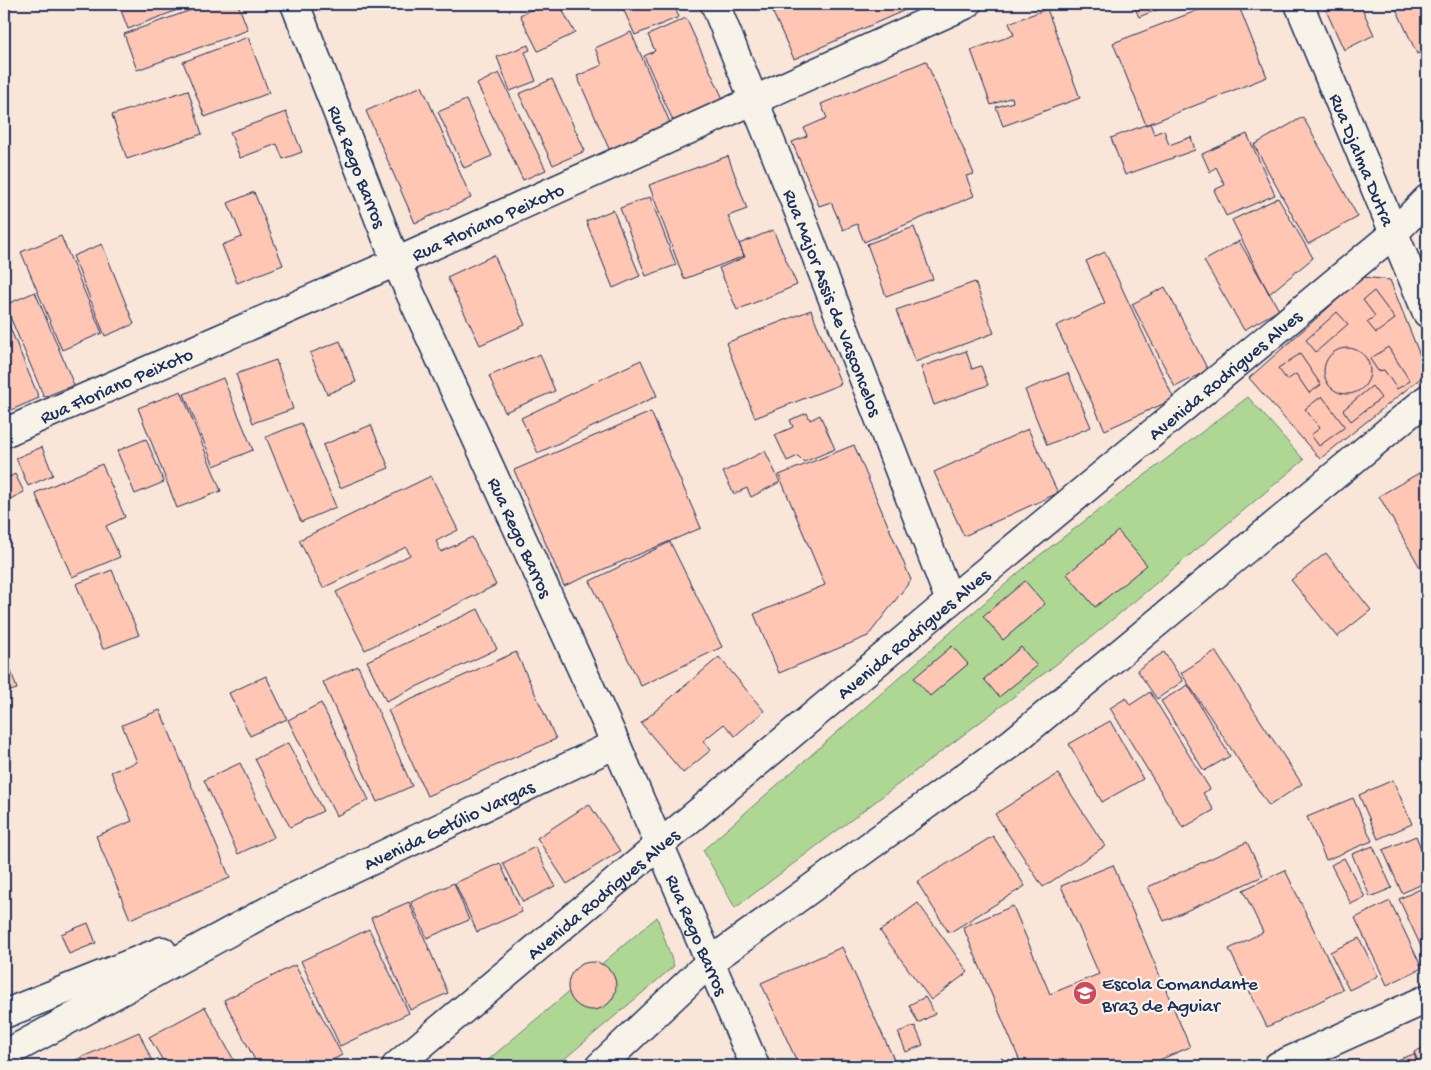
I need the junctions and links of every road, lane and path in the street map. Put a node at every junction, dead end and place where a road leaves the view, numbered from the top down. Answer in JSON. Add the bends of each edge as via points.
{"nodes":[{"id":1,"x":295,"y":4,"type":"edge"},
{"id":2,"x":715,"y":4,"type":"edge"},
{"id":3,"x":967,"y":4,"type":"edge"},
{"id":4,"x":1299,"y":4,"type":"edge"},
{"id":5,"x":755,"y":99,"type":"junction"},
{"id":6,"x":1427,"y":198,"type":"edge"},
{"id":7,"x":1393,"y":234,"type":"junction"},
{"id":8,"x":396,"y":262,"type":"junction"},
{"id":9,"x":1427,"y":313,"type":"edge"},
{"id":10,"x":1427,"y":399,"type":"edge"},
{"id":11,"x":4,"y":434,"type":"edge"},
{"id":12,"x":950,"y":601,"type":"junction"},
{"id":13,"x":616,"y":744,"type":"junction"},
{"id":14,"x":661,"y":846,"type":"junction"},
{"id":15,"x":282,"y":903,"type":"junction"},
{"id":16,"x":711,"y":961,"type":"junction"},
{"id":17,"x":1427,"y":999,"type":"edge"},
{"id":18,"x":4,"y":1014,"type":"edge"},
{"id":19,"x":4,"y":1054,"type":"edge"},
{"id":20,"x":10,"y":1066,"type":"edge"},
{"id":21,"x":396,"y":1066,"type":"edge"},
{"id":22,"x":600,"y":1066,"type":"edge"},
{"id":23,"x":755,"y":1066,"type":"edge"},
{"id":24,"x":1278,"y":1066,"type":"edge"}],
"edges":[{"from":1,"to":8,"type":"street","name":"Rua Rego Barros"},
{"from":2,"to":5,"type":"street","name":"Rua Major Assis de Vasconcelos"},
{"from":3,"to":5,"type":"street","name":"Rua Floriano Peixoto"},
{"from":4,"to":7,"type":"street","name":"Rua Djalma Dutra"},
{"from":5,"to":8,"type":"street","name":"Rua Floriano Peixoto"},
{"from":5,"to":12,"type":"street","name":"Rua Major Assis de Vasconcelos"},
{"from":6,"to":7,"type":"street","name":"Avenida Rodrigues Alves"},
{"from":7,"to":9,"type":"street","name":"Rua Djalma Dutra"},
{"from":7,"to":12,"type":"street","name":"Avenida Rodrigues Alves"},
{"from":8,"to":11,"type":"street","name":"Rua Floriano Peixoto"},
{"from":8,"to":13,"type":"street","name":"Rua Rego Barros"},
{"from":10,"to":16,"type":"street","via":[[1012,742]]},
{"from":12,"to":14,"type":"street","name":"Avenida Rodrigues Alves"},
{"from":13,"to":14,"type":"street","name":"Rua Rego Barros"},
{"from":13,"to":15,"type":"street","name":"Avenida Getúlio Vargas"},
{"from":14,"to":16,"type":"street","name":"Rua Rego Barros"},
{"from":14,"to":21,"type":"street","name":"Avenida Rodrigues Alves"},
{"from":15,"to":18,"type":"street","name":"Avenida Getúlio Vargas"},
{"from":15,"to":19,"type":"street","name":"Avenida Getúlio Vargas"},
{"from":16,"to":22,"type":"street"},
{"from":16,"to":23,"type":"street","name":"Rua Rego Barros"},
{"from":17,"to":24,"type":"street"},
{"from":19,"to":20,"type":"street"}]}
